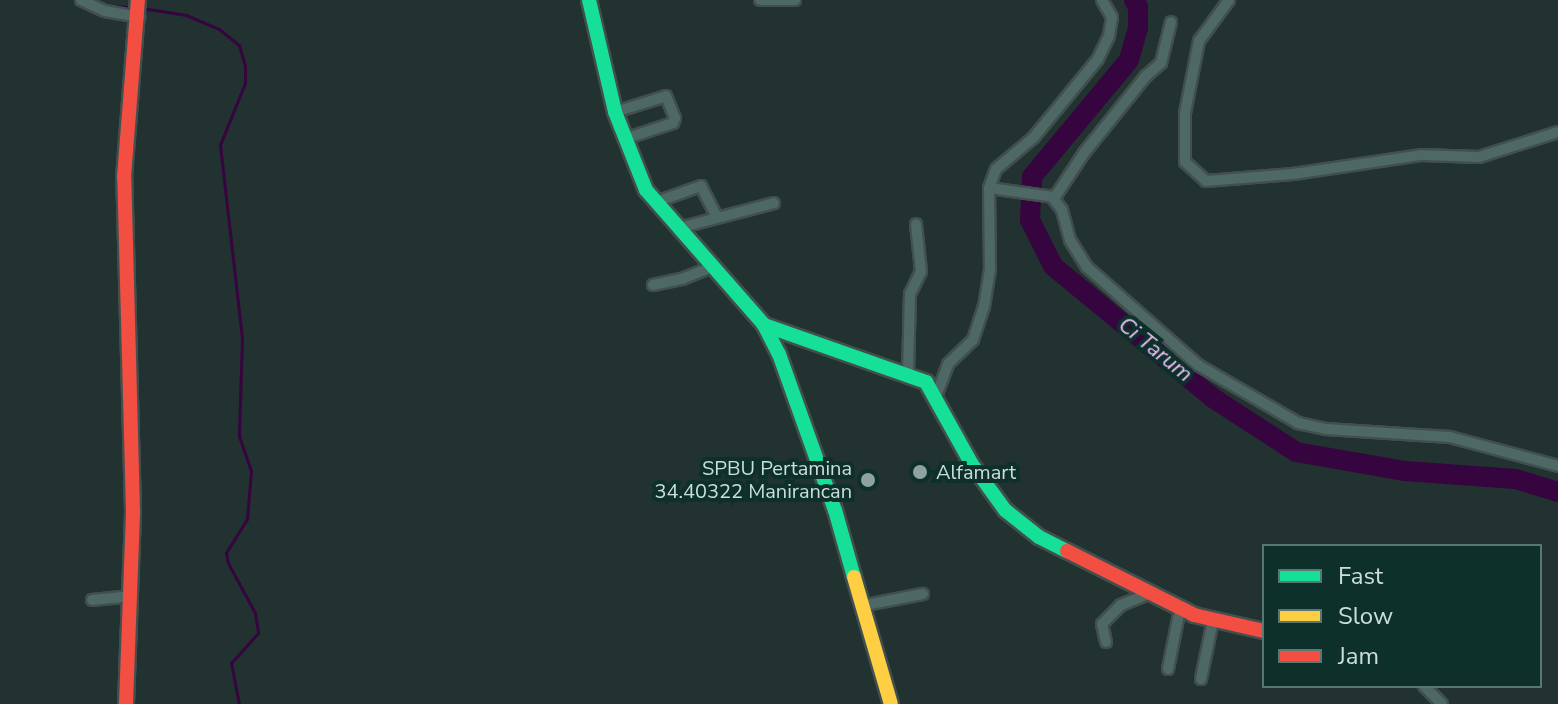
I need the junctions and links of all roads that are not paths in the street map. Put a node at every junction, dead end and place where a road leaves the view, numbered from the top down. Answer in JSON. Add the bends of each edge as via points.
{"nodes":[{"id":1,"x":81,"y":0,"type":"edge"},
{"id":2,"x":589,"y":0,"type":"edge"},
{"id":3,"x":760,"y":0,"type":"edge"},
{"id":4,"x":795,"y":0,"type":"edge"},
{"id":5,"x":1102,"y":0,"type":"edge"},
{"id":6,"x":1229,"y":0,"type":"edge"},
{"id":7,"x":138,"y":9,"type":"edge"},
{"id":8,"x":1171,"y":22,"type":"dead end"},
{"id":9,"x":615,"y":112,"type":"junction"},
{"id":10,"x":1558,"y":132,"type":"edge"},
{"id":11,"x":624,"y":139,"type":"junction"},
{"id":12,"x":992,"y":189,"type":"junction"},
{"id":13,"x":1051,"y":198,"type":"junction"},
{"id":14,"x":656,"y":202,"type":"junction"},
{"id":15,"x":774,"y":203,"type":"dead end"},
{"id":16,"x":716,"y":216,"type":"junction"},
{"id":17,"x":916,"y":224,"type":"dead end"},
{"id":18,"x":679,"y":228,"type":"junction"},
{"id":19,"x":711,"y":267,"type":"junction"},
{"id":20,"x":653,"y":285,"type":"dead end"},
{"id":21,"x":764,"y":325,"type":"junction"},
{"id":22,"x":908,"y":374,"type":"junction"},
{"id":23,"x":936,"y":396,"type":"junction"},
{"id":24,"x":1558,"y":466,"type":"edge"},
{"id":25,"x":923,"y":594,"type":"dead end"},
{"id":26,"x":1148,"y":594,"type":"junction"},
{"id":27,"x":132,"y":596,"type":"junction"},
{"id":28,"x":92,"y":600,"type":"dead end"},
{"id":29,"x":861,"y":606,"type":"junction"},
{"id":30,"x":1180,"y":609,"type":"junction"},
{"id":31,"x":1213,"y":620,"type":"junction"},
{"id":32,"x":1262,"y":631,"type":"edge"},
{"id":33,"x":1106,"y":642,"type":"dead end"},
{"id":34,"x":1168,"y":669,"type":"dead end"},
{"id":35,"x":1201,"y":679,"type":"dead end"},
{"id":36,"x":1426,"y":688,"type":"edge"},
{"id":37,"x":126,"y":704,"type":"edge"},
{"id":38,"x":891,"y":704,"type":"edge"},
{"id":39,"x":1442,"y":704,"type":"edge"}],
"edges":[{"from":1,"to":7,"type":"street","via":[[105,11]]},
{"from":2,"to":9,"type":"street"},
{"from":3,"to":4,"type":"street"},
{"from":5,"to":12,"type":"street","via":[[1112,17],[1098,59],[1033,138],[996,169]]},
{"from":6,"to":10,"type":"street","via":[[1199,41],[1185,113],[1185,162],[1206,181],[1421,155],[1479,157]]},
{"from":7,"to":27,"type":"street","via":[[124,177]]},
{"from":8,"to":13,"type":"street","via":[[1161,63]]},
{"from":9,"to":11,"type":"street"},
{"from":9,"to":11,"type":"street","via":[[666,96],[675,118]]},
{"from":11,"to":14,"type":"street"},
{"from":12,"to":13,"type":"street"},
{"from":12,"to":23,"type":"street","via":[[984,307],[973,340],[948,364]]},
{"from":13,"to":24,"type":"street","via":[[1062,210],[1070,240],[1087,267],[1198,365],[1298,423],[1450,437]]},
{"from":14,"to":16,"type":"street","via":[[701,186]]},
{"from":14,"to":18,"type":"street"},
{"from":15,"to":16,"type":"street"},
{"from":16,"to":18,"type":"street"},
{"from":17,"to":22,"type":"street","via":[[921,271],[910,294]]},
{"from":18,"to":19,"type":"street"},
{"from":19,"to":20,"type":"street"},
{"from":19,"to":21,"type":"street"},
{"from":21,"to":22,"type":"street"},
{"from":21,"to":29,"type":"street","via":[[835,510]]},
{"from":22,"to":23,"type":"street","via":[[926,382]]},
{"from":23,"to":26,"type":"street","via":[[971,463],[1005,510],[1039,537]]},
{"from":25,"to":29,"type":"street"},
{"from":26,"to":30,"type":"street"},
{"from":26,"to":33,"type":"street","via":[[1125,602],[1102,624]]},
{"from":27,"to":28,"type":"street"},
{"from":27,"to":37,"type":"street"},
{"from":29,"to":38,"type":"street"},
{"from":30,"to":31,"type":"street"},
{"from":30,"to":34,"type":"street"},
{"from":31,"to":32,"type":"street"},
{"from":31,"to":35,"type":"street"},
{"from":36,"to":39,"type":"street"}]}
